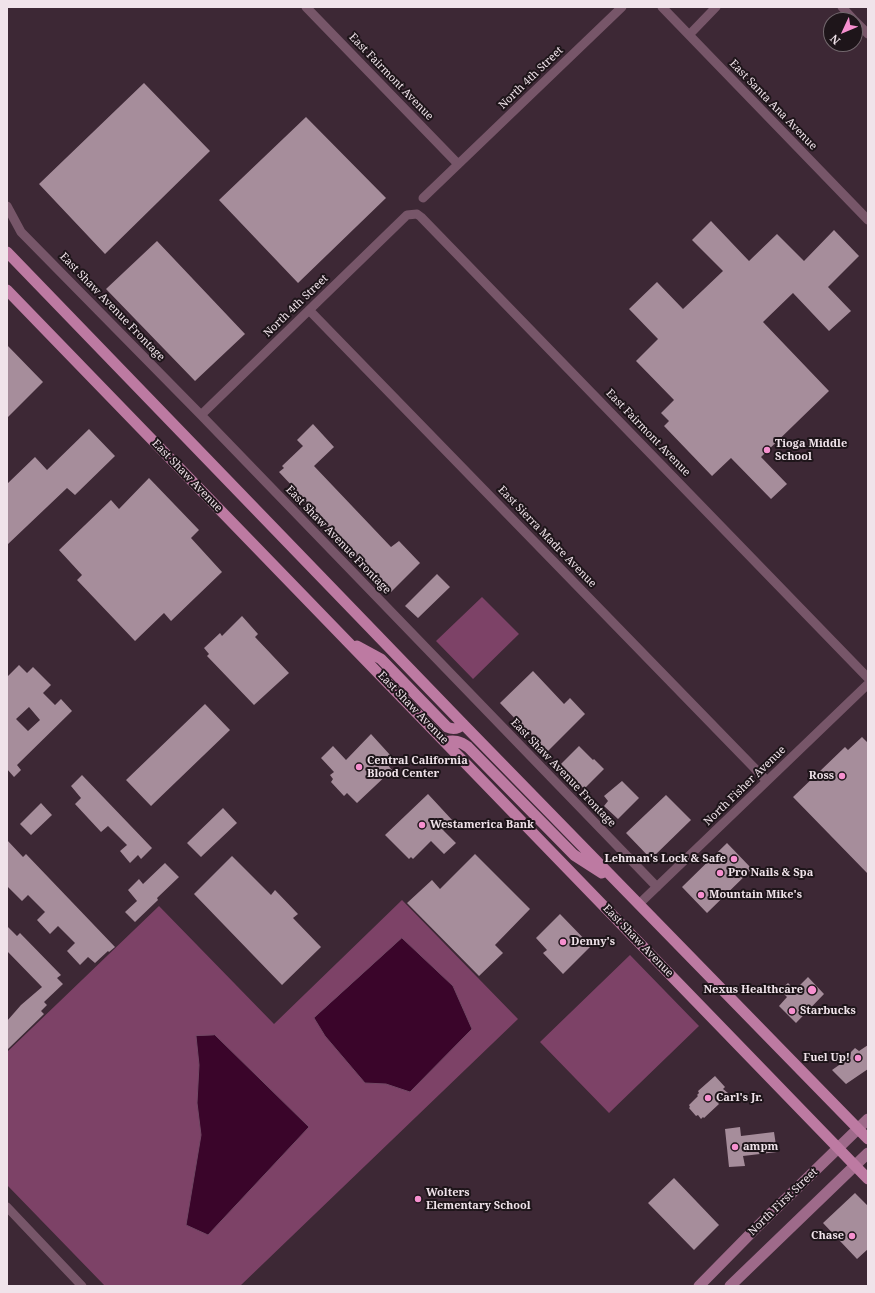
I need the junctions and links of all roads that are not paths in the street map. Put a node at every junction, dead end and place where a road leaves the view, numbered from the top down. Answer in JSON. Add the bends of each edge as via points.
{"nodes":[{"id":1,"x":306,"y":7,"type":"edge"},
{"id":2,"x":622,"y":7,"type":"edge"},
{"id":3,"x":662,"y":7,"type":"edge"},
{"id":4,"x":716,"y":7,"type":"edge"},
{"id":5,"x":689,"y":35,"type":"junction"},
{"id":6,"x":458,"y":164,"type":"junction"},
{"id":7,"x":423,"y":198,"type":"dead end"},
{"id":8,"x":7,"y":206,"type":"edge"},
{"id":9,"x":408,"y":215,"type":"joint"},
{"id":10,"x":868,"y":220,"type":"edge"},
{"id":11,"x":7,"y":252,"type":"edge"},
{"id":12,"x":7,"y":290,"type":"edge"},
{"id":13,"x":309,"y":310,"type":"junction"},
{"id":14,"x":201,"y":415,"type":"junction"},
{"id":15,"x":347,"y":641,"type":"junction"},
{"id":16,"x":868,"y":678,"type":"edge"},
{"id":17,"x":868,"y":684,"type":"edge"},
{"id":18,"x":463,"y":724,"type":"junction"},
{"id":19,"x":445,"y":742,"type":"junction"},
{"id":20,"x":767,"y":781,"type":"junction"},
{"id":21,"x":619,"y":884,"type":"junction"},
{"id":22,"x":657,"y":887,"type":"junction"},
{"id":23,"x":638,"y":904,"type":"junction"},
{"id":24,"x":868,"y":1119,"type":"edge"},
{"id":25,"x":858,"y":1128,"type":"junction"},
{"id":26,"x":868,"y":1139,"type":"edge"},
{"id":27,"x":838,"y":1148,"type":"junction"},
{"id":28,"x":868,"y":1153,"type":"edge"},
{"id":29,"x":855,"y":1166,"type":"junction"},
{"id":30,"x":868,"y":1179,"type":"edge"},
{"id":31,"x":7,"y":1207,"type":"edge"},
{"id":32,"x":82,"y":1286,"type":"edge"},
{"id":33,"x":699,"y":1286,"type":"edge"},
{"id":34,"x":730,"y":1286,"type":"edge"}],
"edges":[{"from":1,"to":6,"type":"street","name":"East Fairmont Avenue"},
{"from":2,"to":6,"type":"street","name":"North 4th Street"},
{"from":3,"to":5,"type":"street","name":"East Santa Ana Avenue"},
{"from":4,"to":5,"type":"street"},
{"from":5,"to":10,"type":"street","name":"East Santa Ana Avenue"},
{"from":6,"to":7,"type":"street","name":"North 4th Street"},
{"from":8,"to":14,"type":"street","name":"East Shaw Avenue Frontage","via":[[21,232]]},
{"from":9,"to":13,"type":"street","name":"North 4th Street"},
{"from":9,"to":16,"type":"street","name":"East Fairmont Avenue","via":[[417,214],[422,217]]},
{"from":11,"to":18,"type":"main road"},
{"from":12,"to":15,"type":"main road","name":"East Shaw Avenue"},
{"from":13,"to":14,"type":"street","name":"North 4th Street"},
{"from":13,"to":20,"type":"street","name":"East Sierra Madre Avenue"},
{"from":14,"to":22,"type":"street","name":"East Shaw Avenue Frontage"},
{"from":15,"to":18,"type":"main road","via":[[381,659],[447,727],[458,728]]},
{"from":15,"to":19,"type":"main road","name":"East Shaw Avenue"},
{"from":17,"to":20,"type":"street","name":"North Fisher Avenue"},
{"from":18,"to":21,"type":"main road"},
{"from":19,"to":21,"type":"main road","via":[[458,741],[468,747],[574,855]]},
{"from":19,"to":27,"type":"main road","name":"East Shaw Avenue"},
{"from":20,"to":22,"type":"street","name":"North Fisher Avenue"},
{"from":21,"to":23,"type":"main road"},
{"from":22,"to":23,"type":"street","name":"North Fisher Avenue"},
{"from":23,"to":25,"type":"main road"},
{"from":24,"to":25,"type":"main road","name":"North First Street"},
{"from":25,"to":26,"type":"main road"},
{"from":25,"to":27,"type":"main road","name":"North First Street"},
{"from":27,"to":29,"type":"main road","name":"East Shaw Avenue"},
{"from":27,"to":33,"type":"main road","name":"North First Street"},
{"from":28,"to":29,"type":"main road"},
{"from":29,"to":30,"type":"main road","name":"East Shaw Avenue"},
{"from":29,"to":34,"type":"main road"},
{"from":31,"to":32,"type":"street"}]}
